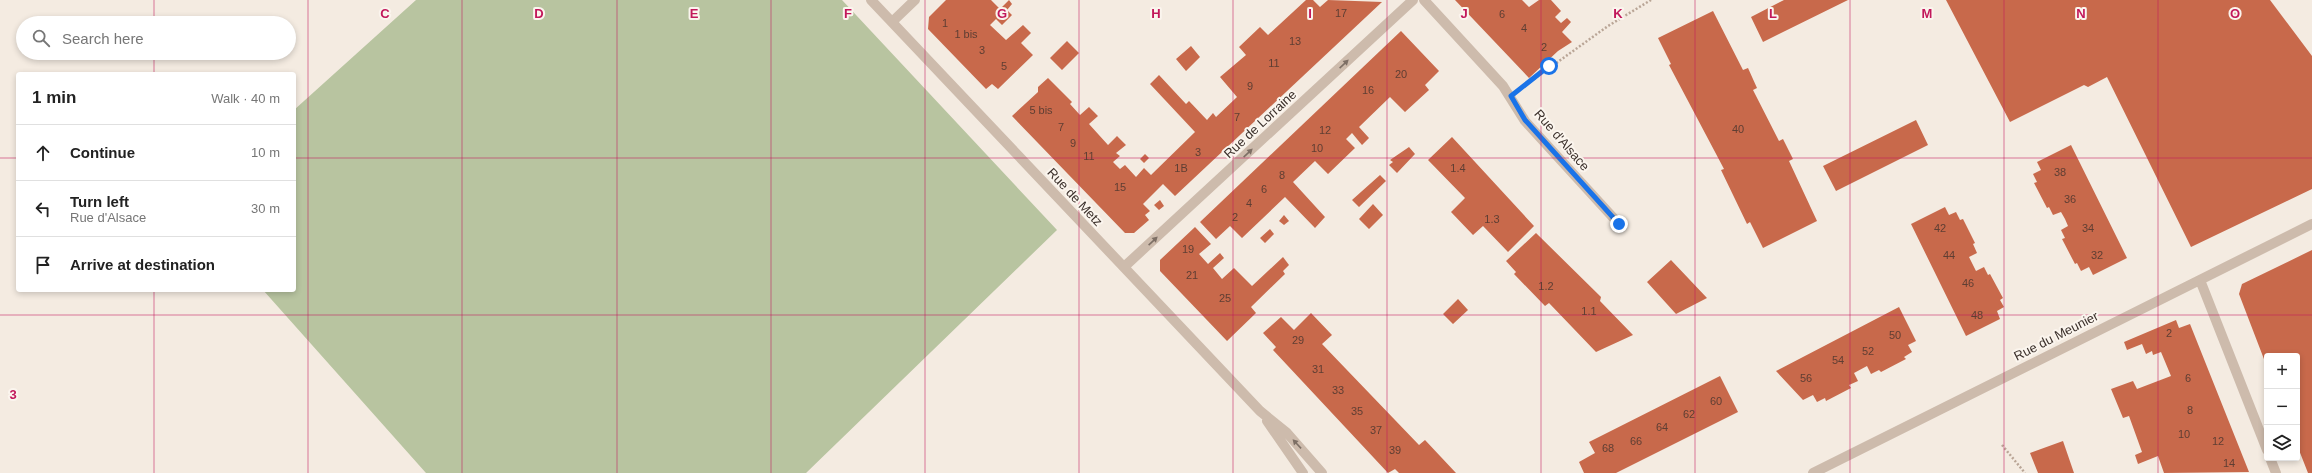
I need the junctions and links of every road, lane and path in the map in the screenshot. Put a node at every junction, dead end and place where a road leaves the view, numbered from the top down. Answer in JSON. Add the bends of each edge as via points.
{"nodes":[{"id":1,"x":871,"y":0,"type":"edge"},
{"id":2,"x":915,"y":0,"type":"edge"},
{"id":3,"x":1413,"y":0,"type":"edge"},
{"id":4,"x":1424,"y":0,"type":"edge"},
{"id":5,"x":1651,"y":0,"type":"edge"},
{"id":6,"x":892,"y":22,"type":"junction"},
{"id":7,"x":1511,"y":96,"type":"junction"},
{"id":8,"x":1619,"y":224,"type":"dead end"},
{"id":9,"x":2312,"y":224,"type":"edge"},
{"id":10,"x":1124,"y":267,"type":"junction"},
{"id":11,"x":2200,"y":280,"type":"junction"},
{"id":12,"x":1260,"y":411,"type":"junction"},
{"id":13,"x":2264,"y":442,"type":"edge"},
{"id":14,"x":2002,"y":445,"type":"dead end"},
{"id":15,"x":2271,"y":461,"type":"edge"},
{"id":16,"x":1303,"y":473,"type":"edge"},
{"id":17,"x":1322,"y":473,"type":"edge"},
{"id":18,"x":1813,"y":473,"type":"edge"},
{"id":19,"x":2025,"y":473,"type":"edge"},
{"id":20,"x":2276,"y":473,"type":"edge"}],
"edges":[{"from":1,"to":6,"type":"street","name":"Rue de Metz"},
{"from":2,"to":6,"type":"street"},
{"from":10,"to":3,"type":"street","name":"Rue de Lorraine","one_way":true},
{"from":4,"to":7,"type":"street","name":"Rue d'Alsace"},
{"from":5,"to":7,"type":"path","via":[[1572,50]]},
{"from":6,"to":10,"type":"street","name":"Rue de Metz"},
{"from":7,"to":8,"type":"street","name":"Rue d'Alsace","via":[[1525,120]]},
{"from":9,"to":11,"type":"street","name":"Rue du Meunier"},
{"from":10,"to":12,"type":"street","name":"Rue de Metz"},
{"from":11,"to":13,"type":"street"},
{"from":11,"to":18,"type":"street","name":"Rue du Meunier"},
{"from":12,"to":16,"type":"street","name":"Rue de Metz"},
{"from":17,"to":12,"type":"street","name":"Rue de Metz","one_way":true,"via":[[1287,433]]},
{"from":14,"to":19,"type":"path"},
{"from":15,"to":20,"type":"street"}]}
